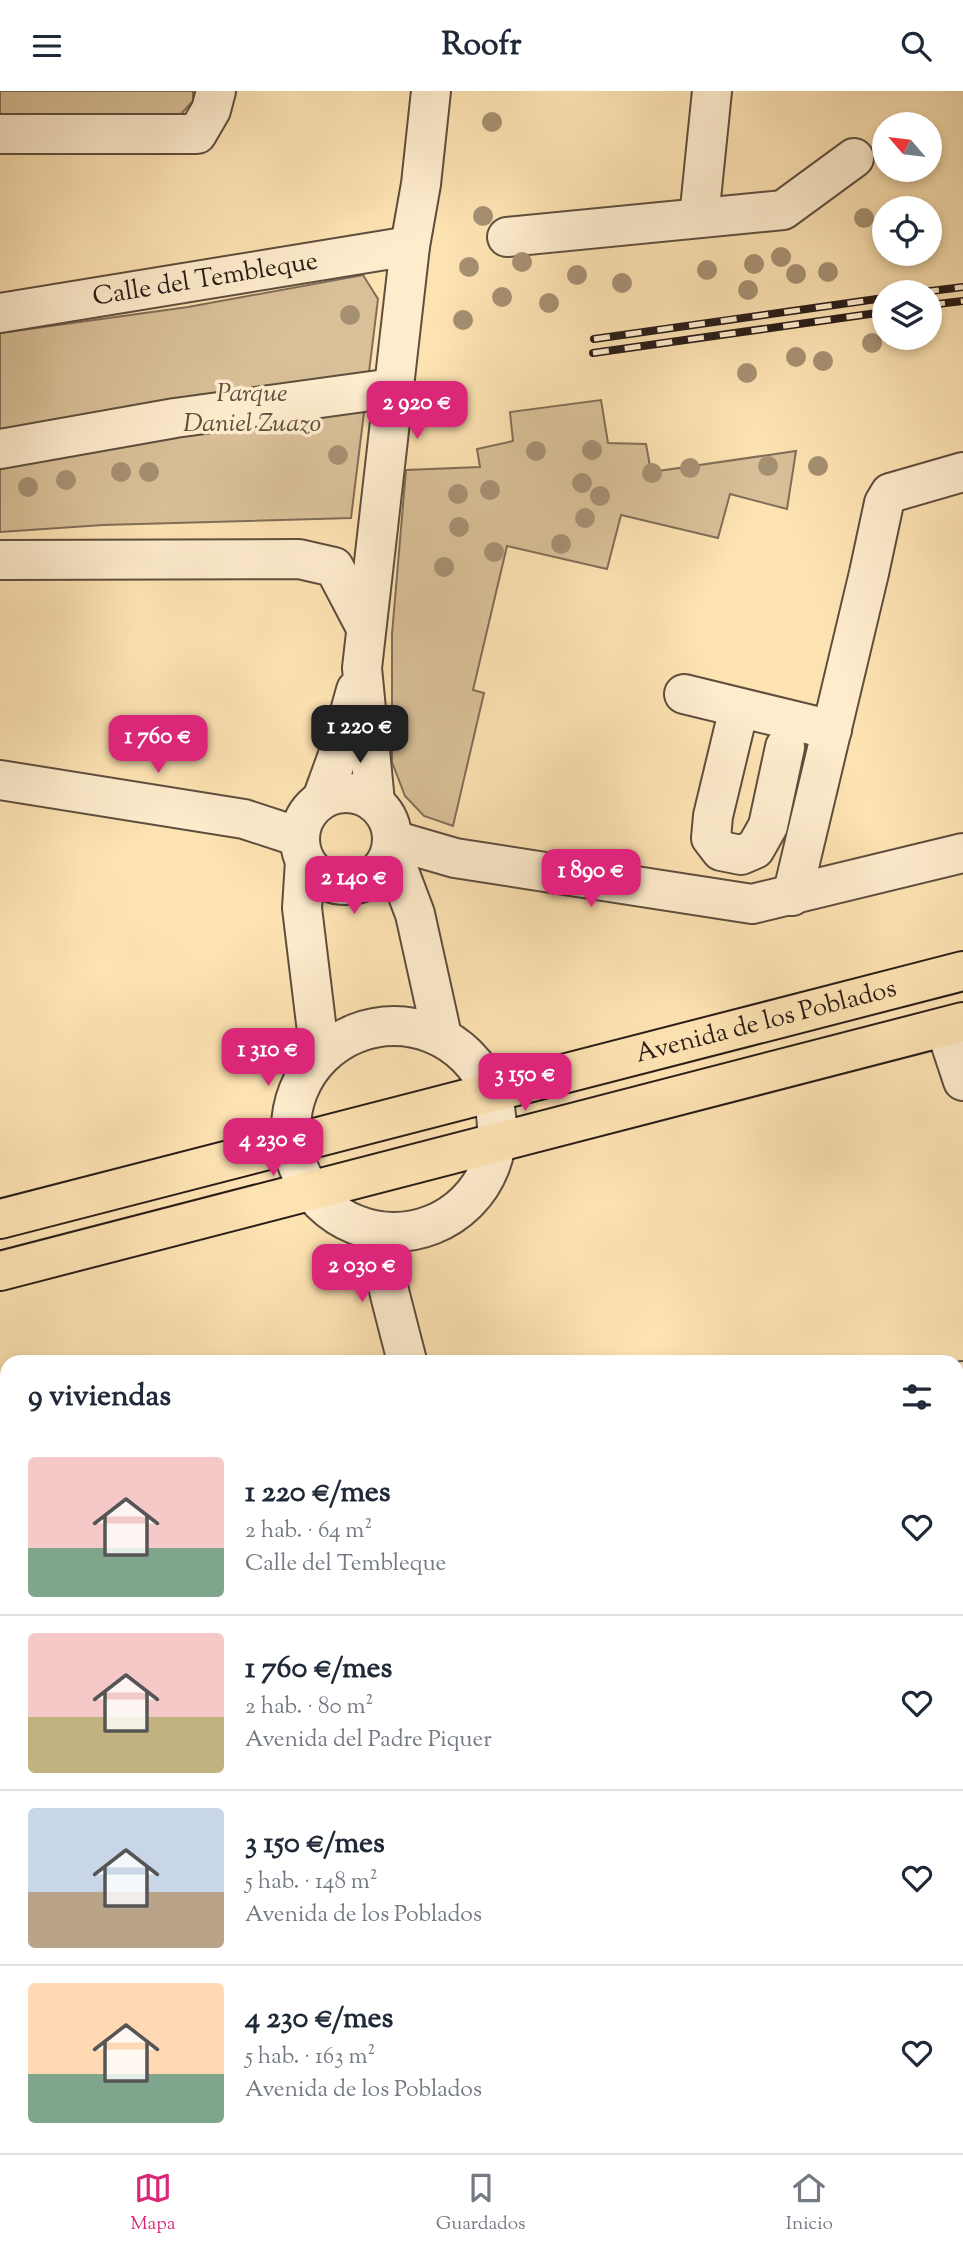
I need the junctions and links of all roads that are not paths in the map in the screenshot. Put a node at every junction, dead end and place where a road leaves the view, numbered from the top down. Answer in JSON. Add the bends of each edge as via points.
{"nodes":[{"id":1,"x":216,"y":91,"type":"edge"},
{"id":2,"x":431,"y":91,"type":"edge"},
{"id":3,"x":712,"y":91,"type":"edge"},
{"id":4,"x":0,"y":134,"type":"edge"},
{"id":5,"x":854,"y":158,"type":"dead end"},
{"id":6,"x":699,"y":219,"type":"junction"},
{"id":7,"x":507,"y":237,"type":"dead end"},
{"id":8,"x":410,"y":246,"type":"junction"},
{"id":9,"x":0,"y":313,"type":"edge"},
{"id":10,"x":393,"y":388,"type":"junction"},
{"id":11,"x":0,"y":449,"type":"edge"},
{"id":12,"x":963,"y":472,"type":"edge"},
{"id":13,"x":0,"y":560,"type":"edge"},
{"id":14,"x":366,"y":628,"type":"junction"},
{"id":15,"x":362,"y":668,"type":"junction"},
{"id":16,"x":684,"y":694,"type":"dead end"},
{"id":17,"x":739,"y":708,"type":"junction"},
{"id":18,"x":832,"y":730,"type":"junction"},
{"id":19,"x":785,"y":747,"type":"dead end"},
{"id":20,"x":0,"y":780,"type":"edge"},
{"id":21,"x":322,"y":799,"type":"junction"},
{"id":22,"x":375,"y":802,"type":"junction"},
{"id":23,"x":393,"y":847,"type":"junction"},
{"id":24,"x":302,"y":849,"type":"junction"},
{"id":25,"x":963,"y":853,"type":"edge"},
{"id":26,"x":792,"y":896,"type":"junction"},
{"id":27,"x":963,"y":971,"type":"edge"},
{"id":28,"x":954,"y":1024,"type":"edge"},
{"id":29,"x":442,"y":1036,"type":"junction"},
{"id":30,"x":320,"y":1056,"type":"junction"},
{"id":31,"x":963,"y":1081,"type":"edge"},
{"id":32,"x":492,"y":1091,"type":"junction"},
{"id":33,"x":498,"y":1142,"type":"junction"},
{"id":34,"x":291,"y":1144,"type":"junction"},
{"id":35,"x":310,"y":1190,"type":"junction"},
{"id":36,"x":0,"y":1219,"type":"edge"},
{"id":37,"x":377,"y":1232,"type":"junction"},
{"id":38,"x":0,"y":1271,"type":"edge"},
{"id":39,"x":405,"y":1355,"type":"edge"}],
"edges":[{"from":1,"to":4,"type":"street","via":[[197,134]]},
{"from":2,"to":8,"type":"street"},
{"from":3,"to":6,"type":"street"},
{"from":5,"to":6,"type":"street","via":[[783,210]]},
{"from":6,"to":7,"type":"street"},
{"from":8,"to":9,"type":"street","name":"Calle del Tembleque"},
{"from":8,"to":10,"type":"street"},
{"from":10,"to":11,"type":"street","via":[[175,418]]},
{"from":10,"to":14,"type":"street"},
{"from":12,"to":18,"type":"street","via":[[890,493],[884,503]]},
{"from":13,"to":14,"type":"street","via":[[299,559],[334,567]]},
{"from":14,"to":15,"type":"street"},
{"from":15,"to":21,"type":"street"},
{"from":15,"to":22,"type":"street"},
{"from":16,"to":17,"type":"street"},
{"from":17,"to":18,"type":"street"},
{"from":17,"to":19,"type":"street","via":[[713,816],[711,838],[721,851],[741,855],[755,849],[768,825]]},
{"from":18,"to":26,"type":"street"},
{"from":20,"to":24,"type":"street","via":[[244,819]]},
{"from":21,"to":22,"type":"street","via":[[349,792]]},
{"from":21,"to":24,"type":"street","via":[[306,815]]},
{"from":22,"to":23,"type":"street","via":[[389,818]]},
{"from":23,"to":24,"type":"street","via":[[376,876],[351,886],[324,881]]},
{"from":23,"to":26,"type":"street","via":[[752,904]]},
{"from":23,"to":29,"type":"street","via":[[415,914]]},
{"from":24,"to":30,"type":"street","via":[[302,908]]},
{"from":25,"to":26,"type":"street"},
{"from":27,"to":32,"type":"main road","name":"Avenida de los Poblados"},
{"from":28,"to":31,"type":"street"},
{"from":28,"to":33,"type":"main road","name":"Avenida de los Poblados"},
{"from":29,"to":30,"type":"street","via":[[400,1024],[357,1032]]},
{"from":29,"to":32,"type":"street","via":[[472,1059]]},
{"from":30,"to":34,"type":"street","via":[[302,1082],[291,1112]]},
{"from":32,"to":33,"type":"street"},
{"from":32,"to":34,"type":"main road","name":"Avenida de los Poblados"},
{"from":33,"to":35,"type":"main road","name":"Avenida de los Poblados"},
{"from":33,"to":37,"type":"street","via":[[485,1182],[457,1213],[419,1231]]},
{"from":34,"to":35,"type":"street"},
{"from":34,"to":36,"type":"main road","name":"Avenida de los Poblados"},
{"from":35,"to":37,"type":"street","via":[[339,1218]]},
{"from":35,"to":38,"type":"main road","name":"Avenida de los Poblados"},
{"from":37,"to":39,"type":"street"}]}
